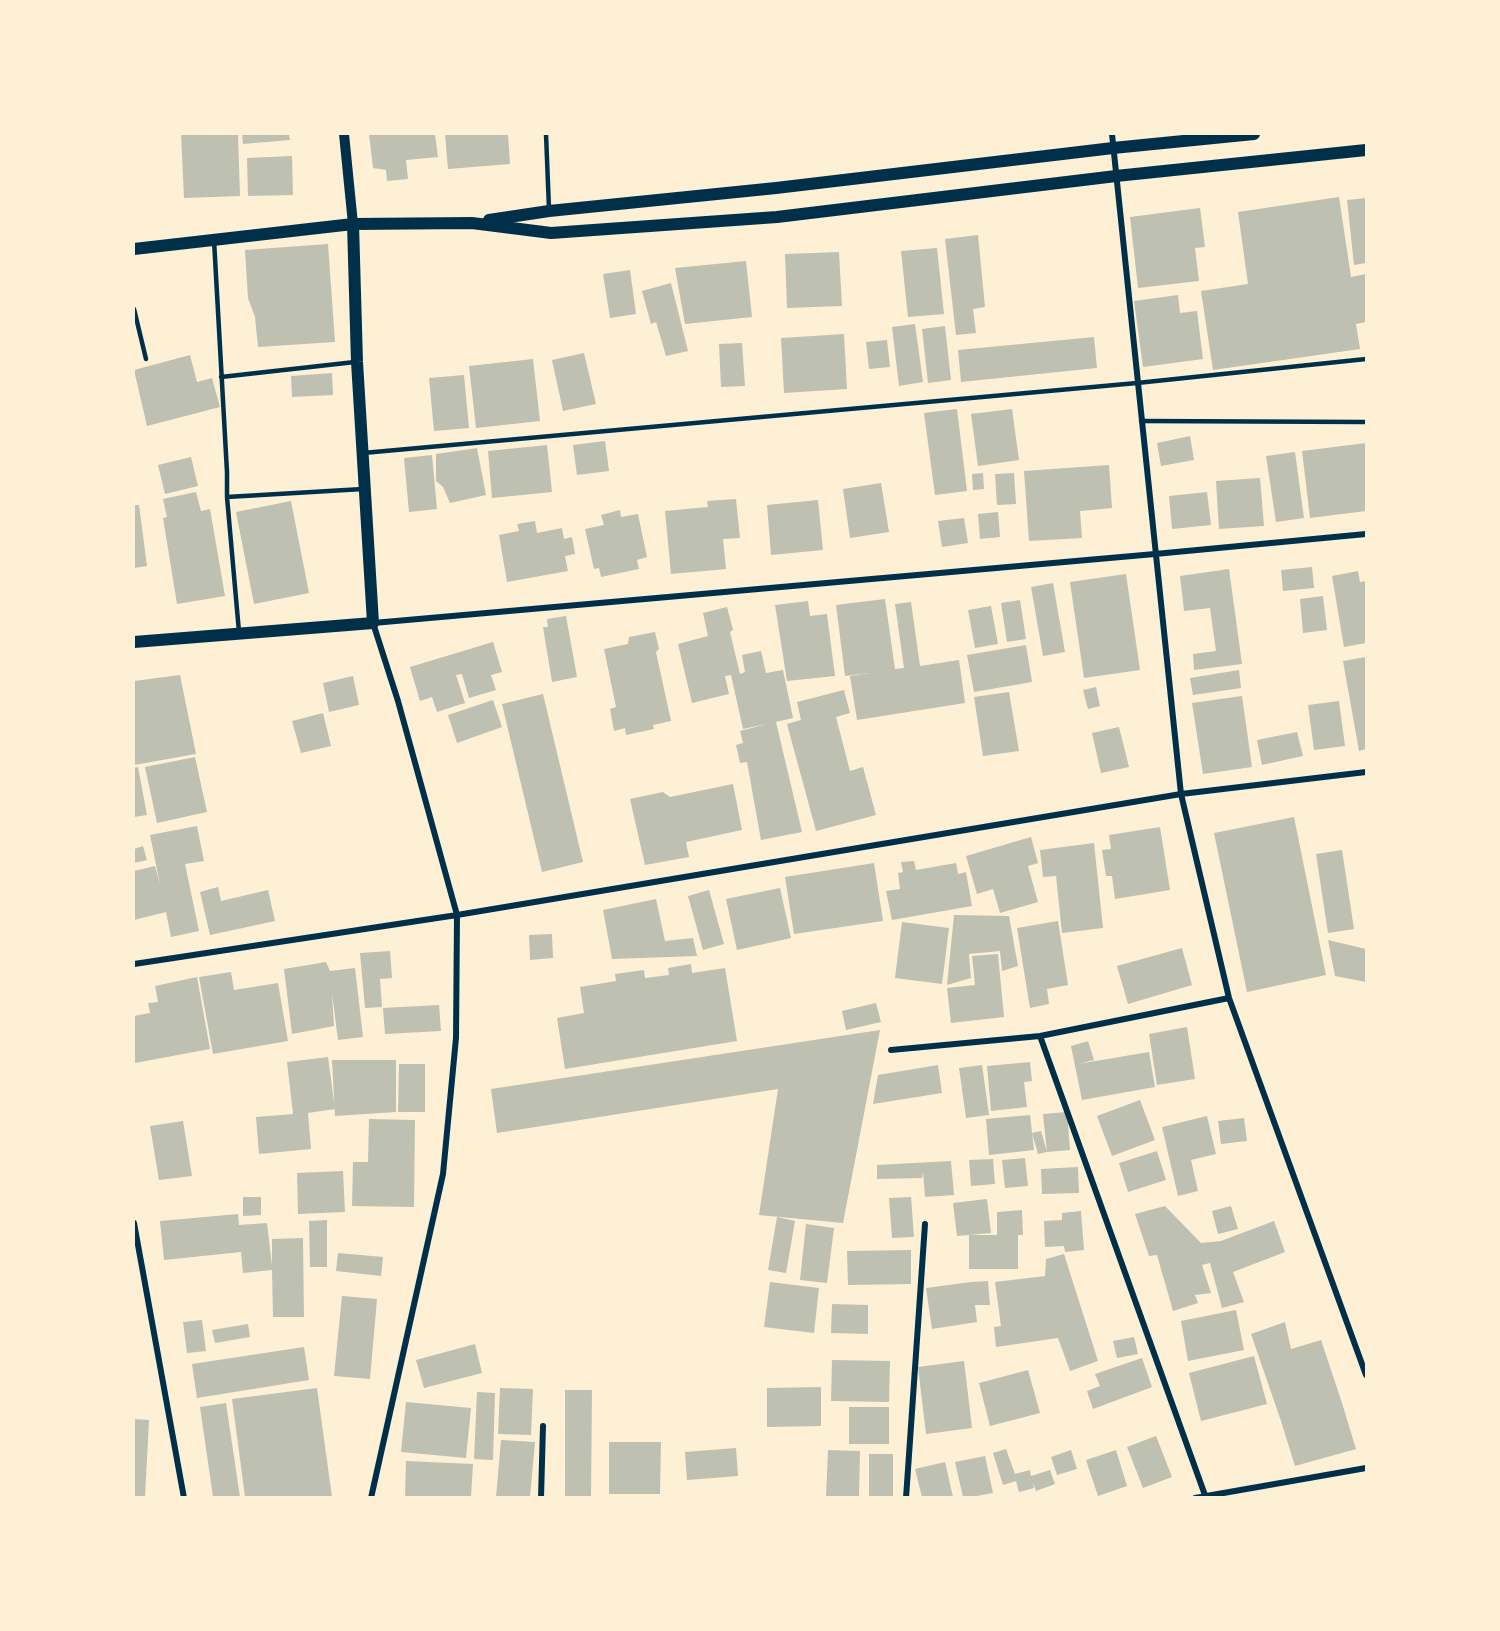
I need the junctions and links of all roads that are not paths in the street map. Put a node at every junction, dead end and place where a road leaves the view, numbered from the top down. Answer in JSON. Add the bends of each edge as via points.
{"nodes":[{"id":1,"x":344,"y":134,"type":"edge"},
{"id":2,"x":546,"y":134,"type":"edge"},
{"id":3,"x":1112,"y":134,"type":"edge"},
{"id":4,"x":1254,"y":134,"type":"edge"},
{"id":5,"x":1113,"y":148,"type":"junction"},
{"id":6,"x":1366,"y":150,"type":"edge"},
{"id":7,"x":1116,"y":176,"type":"junction"},
{"id":8,"x":549,"y":211,"type":"junction"},
{"id":9,"x":472,"y":223,"type":"junction"},
{"id":10,"x":353,"y":224,"type":"junction"},
{"id":11,"x":214,"y":240,"type":"junction"},
{"id":12,"x":134,"y":249,"type":"edge"},
{"id":13,"x":134,"y":309,"type":"edge"},
{"id":14,"x":146,"y":359,"type":"dead end"},
{"id":15,"x":1366,"y":359,"type":"edge"},
{"id":16,"x":357,"y":362,"type":"junction"},
{"id":17,"x":221,"y":377,"type":"junction"},
{"id":18,"x":1137,"y":383,"type":"junction"},
{"id":19,"x":1141,"y":421,"type":"junction"},
{"id":20,"x":1366,"y":422,"type":"edge"},
{"id":21,"x":362,"y":453,"type":"junction"},
{"id":22,"x":364,"y":489,"type":"junction"},
{"id":23,"x":227,"y":497,"type":"junction"},
{"id":24,"x":1366,"y":534,"type":"edge"},
{"id":25,"x":1155,"y":554,"type":"junction"},
{"id":26,"x":373,"y":623,"type":"junction"},
{"id":27,"x":239,"y":634,"type":"junction"},
{"id":28,"x":134,"y":642,"type":"edge"},
{"id":29,"x":1366,"y":772,"type":"edge"},
{"id":30,"x":1181,"y":794,"type":"junction"},
{"id":31,"x":457,"y":915,"type":"junction"},
{"id":32,"x":134,"y":964,"type":"edge"},
{"id":33,"x":1229,"y":998,"type":"junction"},
{"id":34,"x":1040,"y":1036,"type":"junction"},
{"id":35,"x":891,"y":1050,"type":"dead end"},
{"id":36,"x":134,"y":1223,"type":"edge"},
{"id":37,"x":925,"y":1224,"type":"dead end"},
{"id":38,"x":1366,"y":1375,"type":"edge"},
{"id":39,"x":543,"y":1426,"type":"dead end"},
{"id":40,"x":1366,"y":1468,"type":"edge"},
{"id":41,"x":184,"y":1497,"type":"edge"},
{"id":42,"x":370,"y":1497,"type":"edge"},
{"id":43,"x":541,"y":1497,"type":"edge"},
{"id":44,"x":906,"y":1497,"type":"edge"},
{"id":45,"x":1195,"y":1497,"type":"edge"},
{"id":46,"x":1206,"y":1497,"type":"edge"}],
"edges":[{"from":1,"to":10,"type":"street"},
{"from":2,"to":8,"type":"lane"},
{"from":3,"to":5,"type":"street"},
{"from":4,"to":5,"type":"main road"},
{"from":5,"to":7,"type":"street"},
{"from":5,"to":8,"type":"main road"},
{"from":6,"to":7,"type":"main road"},
{"from":7,"to":9,"type":"main road","via":[[777,217],[551,233]]},
{"from":7,"to":18,"type":"street"},
{"from":8,"to":9,"type":"main road"},
{"from":9,"to":10,"type":"main road"},
{"from":10,"to":11,"type":"main road"},
{"from":10,"to":16,"type":"main road"},
{"from":11,"to":12,"type":"main road"},
{"from":11,"to":17,"type":"lane"},
{"from":13,"to":14,"type":"lane"},
{"from":15,"to":18,"type":"lane"},
{"from":16,"to":17,"type":"lane"},
{"from":16,"to":21,"type":"main road"},
{"from":17,"to":23,"type":"lane"},
{"from":18,"to":19,"type":"street"},
{"from":18,"to":21,"type":"lane"},
{"from":19,"to":20,"type":"lane"},
{"from":19,"to":25,"type":"street"},
{"from":21,"to":22,"type":"main road"},
{"from":22,"to":23,"type":"lane"},
{"from":22,"to":26,"type":"main road"},
{"from":23,"to":27,"type":"lane"},
{"from":24,"to":25,"type":"street"},
{"from":25,"to":26,"type":"street"},
{"from":25,"to":30,"type":"street"},
{"from":26,"to":27,"type":"main road"},
{"from":26,"to":31,"type":"street"},
{"from":27,"to":28,"type":"main road"},
{"from":29,"to":30,"type":"street"},
{"from":30,"to":31,"type":"street"},
{"from":30,"to":33,"type":"street"},
{"from":31,"to":32,"type":"street"},
{"from":31,"to":42,"type":"street","via":[[456,1038],[443,1174]]},
{"from":33,"to":34,"type":"street"},
{"from":33,"to":38,"type":"street"},
{"from":34,"to":35,"type":"street"},
{"from":34,"to":46,"type":"street"},
{"from":36,"to":41,"type":"street"},
{"from":37,"to":44,"type":"street"},
{"from":39,"to":43,"type":"street"},
{"from":40,"to":46,"type":"street"},
{"from":45,"to":46,"type":"street"}]}
